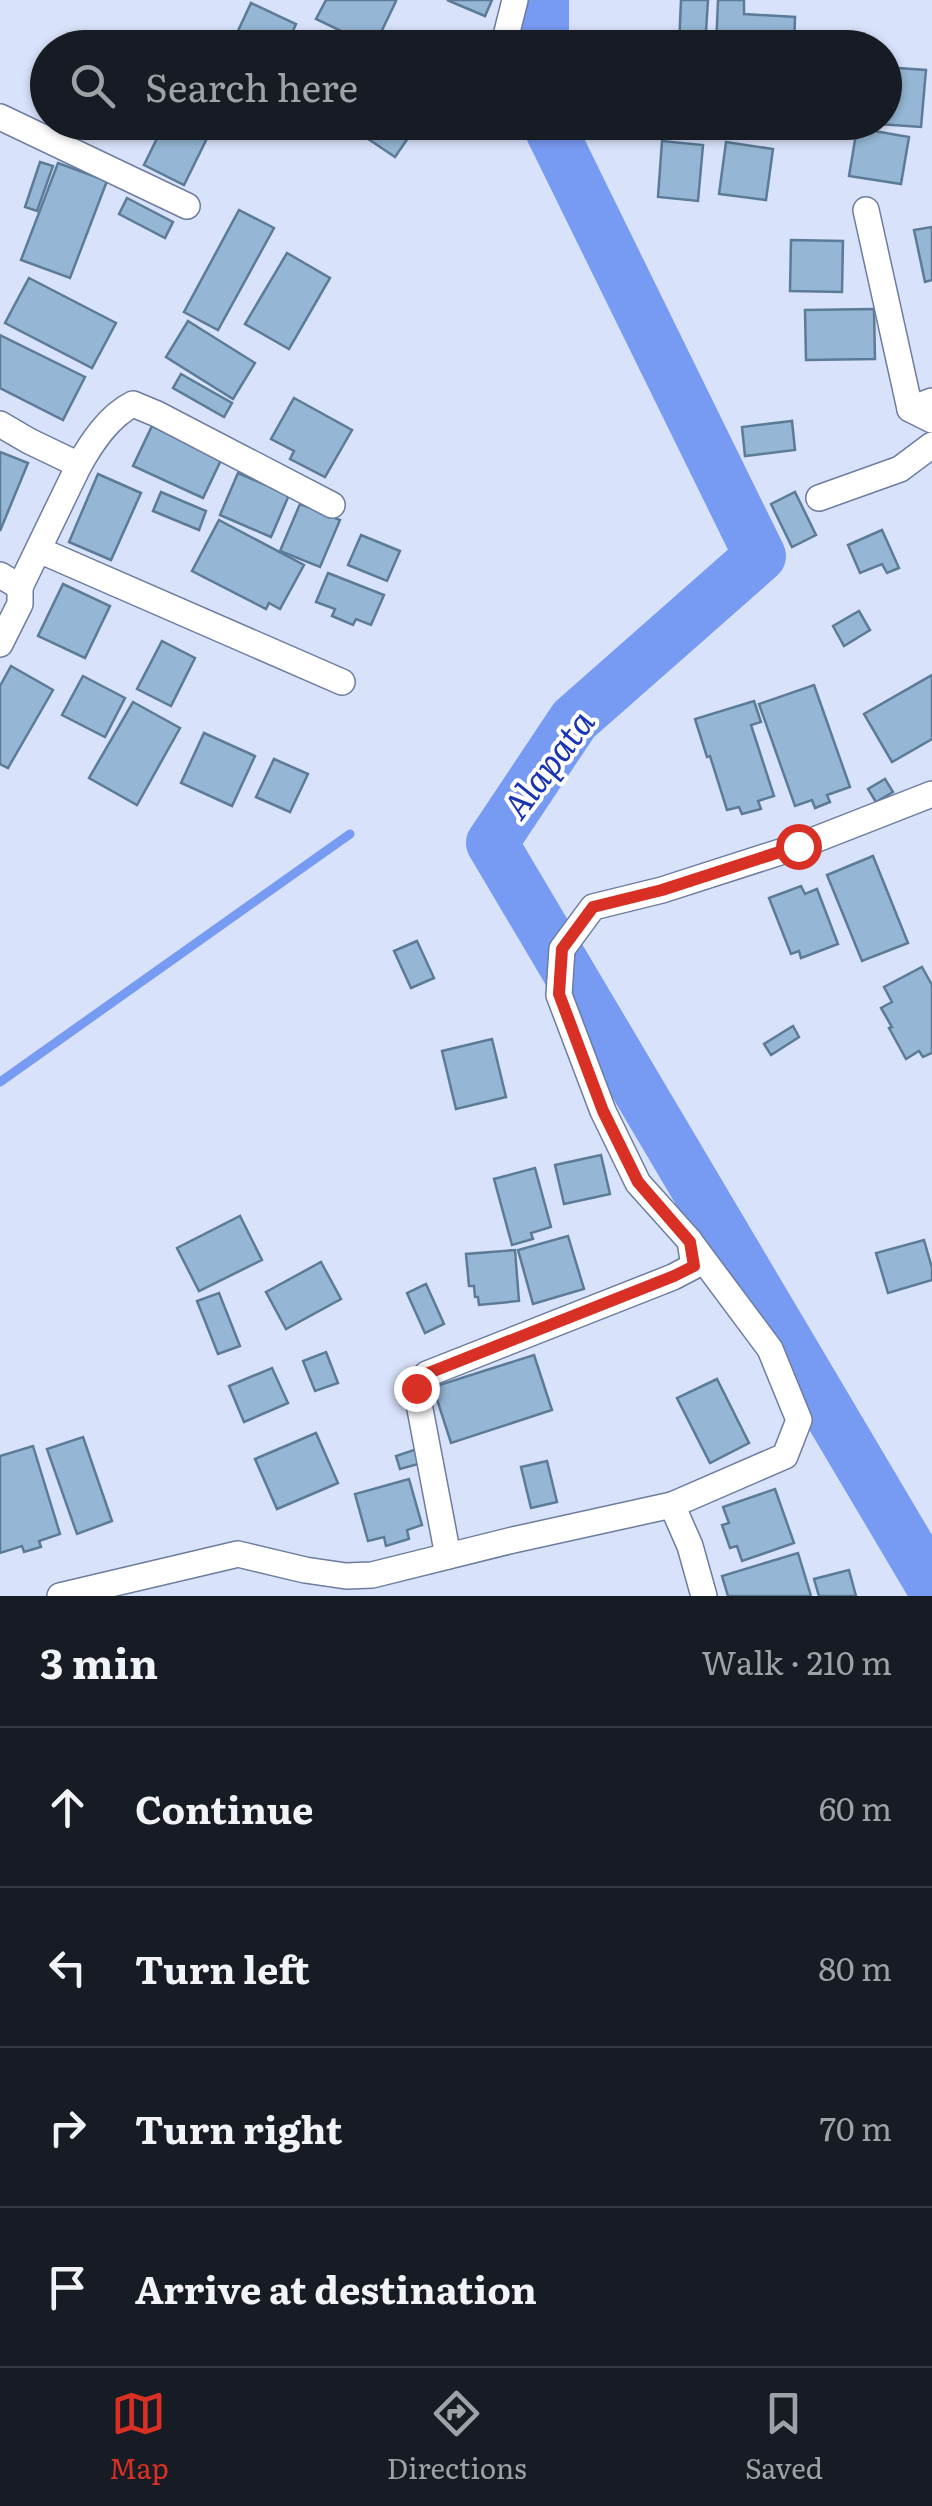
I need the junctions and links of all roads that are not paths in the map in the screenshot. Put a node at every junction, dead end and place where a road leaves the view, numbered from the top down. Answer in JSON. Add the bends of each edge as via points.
{"nodes":[{"id":1,"x":515,"y":0,"type":"edge"},
{"id":2,"x":508,"y":30,"type":"edge"},
{"id":3,"x":0,"y":117,"type":"edge"},
{"id":4,"x":30,"y":131,"type":"edge"},
{"id":5,"x":48,"y":140,"type":"edge"},
{"id":6,"x":186,"y":206,"type":"dead end"},
{"id":7,"x":866,"y":210,"type":"dead end"},
{"id":8,"x":925,"y":410,"type":"edge"},
{"id":9,"x":0,"y":424,"type":"edge"},
{"id":10,"x":932,"y":445,"type":"edge"},
{"id":11,"x":79,"y":465,"type":"junction"},
{"id":12,"x":819,"y":498,"type":"dead end"},
{"id":13,"x":332,"y":505,"type":"dead end"},
{"id":14,"x":39,"y":550,"type":"junction"},
{"id":15,"x":10,"y":581,"type":"edge"},
{"id":16,"x":0,"y":644,"type":"edge"},
{"id":17,"x":342,"y":682,"type":"dead end"},
{"id":18,"x":932,"y":794,"type":"edge"},
{"id":19,"x":690,"y":1242,"type":"junction"},
{"id":20,"x":672,"y":1505,"type":"junction"},
{"id":21,"x":448,"y":1556,"type":"junction"},
{"id":22,"x":60,"y":1596,"type":"edge"},
{"id":23,"x":704,"y":1596,"type":"edge"}],
"edges":[{"from":1,"to":2,"type":"street"},
{"from":3,"to":4,"type":"street"},
{"from":5,"to":6,"type":"street"},
{"from":7,"to":8,"type":"street"},
{"from":9,"to":11,"type":"street"},
{"from":10,"to":12,"type":"street","via":[[900,469]]},
{"from":11,"to":13,"type":"street","via":[[90,444],[133,404]]},
{"from":11,"to":14,"type":"street"},
{"from":14,"to":15,"type":"street"},
{"from":14,"to":17,"type":"street"},
{"from":15,"to":16,"type":"street","via":[[20,604]]},
{"from":18,"to":19,"type":"street","via":[[798,846],[593,907],[562,949],[559,994],[603,1111],[638,1182]]},
{"from":19,"to":20,"type":"street","via":[[770,1350],[800,1420],[784,1456]]},
{"from":19,"to":21,"type":"street","via":[[694,1266],[674,1276],[426,1374],[416,1388]]},
{"from":20,"to":21,"type":"street"},
{"from":20,"to":23,"type":"street"},
{"from":21,"to":22,"type":"street","via":[[346,1576],[238,1554]]}]}
